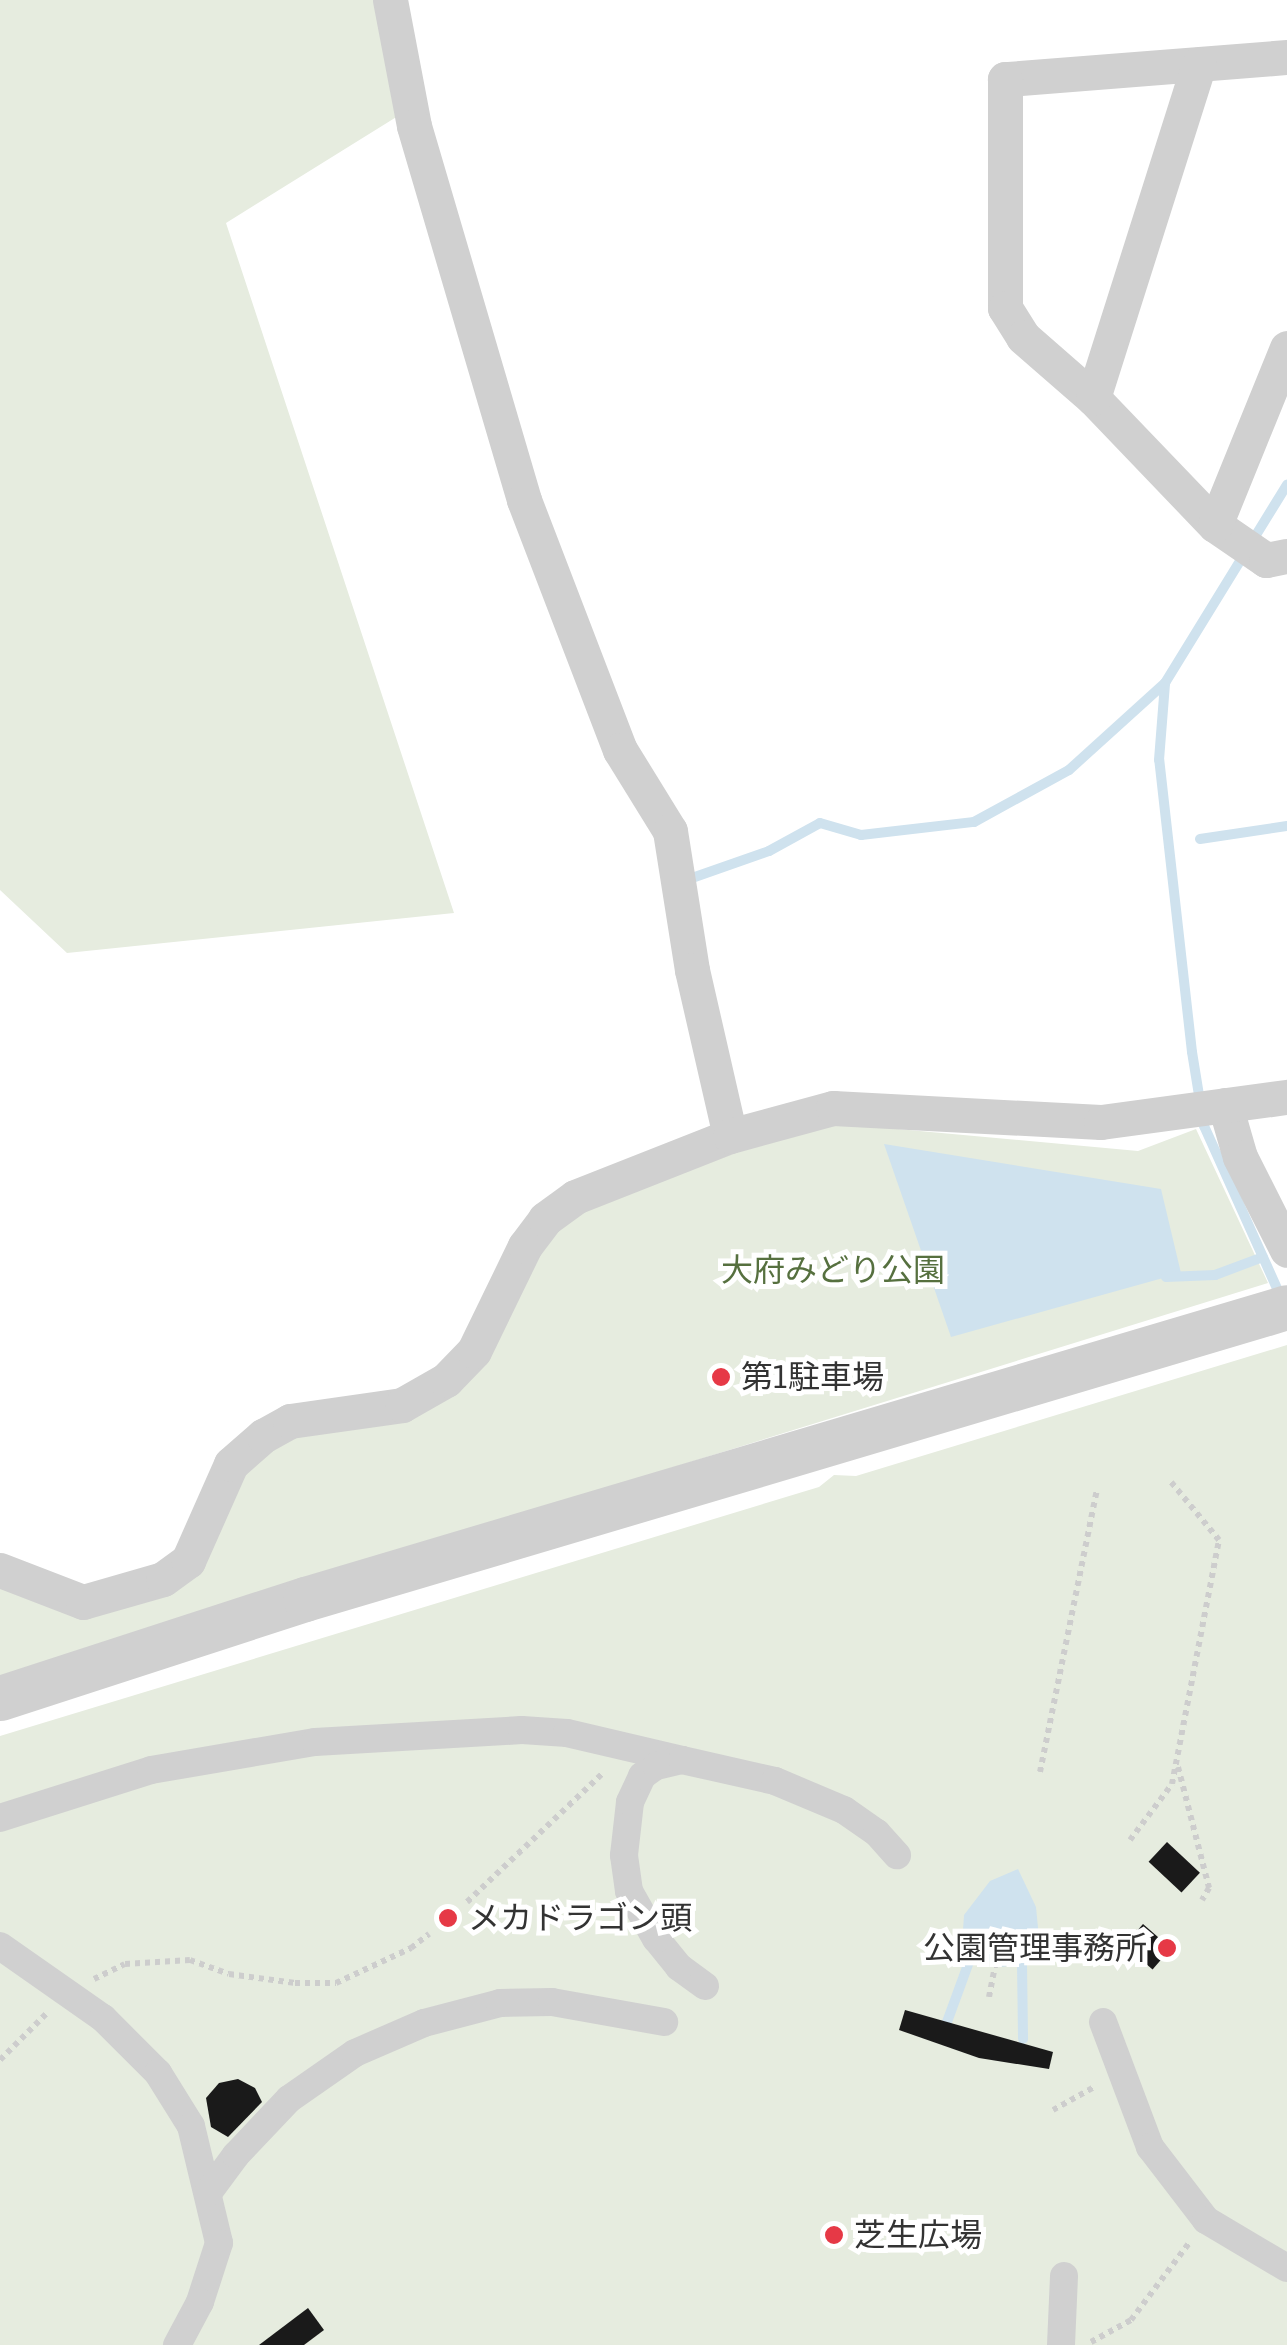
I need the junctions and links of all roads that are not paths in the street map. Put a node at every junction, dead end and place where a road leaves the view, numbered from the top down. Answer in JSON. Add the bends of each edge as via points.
{"nodes":[{"id":1,"x":390,"y":0,"type":"edge"},
{"id":2,"x":1287,"y":58,"type":"edge"},
{"id":3,"x":1198,"y":64,"type":"junction"},
{"id":4,"x":1287,"y":348,"type":"edge"},
{"id":5,"x":1093,"y":398,"type":"junction"},
{"id":6,"x":1224,"y":531,"type":"junction"},
{"id":7,"x":1276,"y":558,"type":"edge"},
{"id":8,"x":1287,"y":1097,"type":"edge"},
{"id":9,"x":1209,"y":1109,"type":"junction"},
{"id":10,"x":730,"y":1136,"type":"junction"},
{"id":11,"x":1287,"y":1250,"type":"edge"},
{"id":12,"x":1277,"y":1310,"type":"edge"},
{"id":13,"x":0,"y":1570,"type":"edge"},
{"id":14,"x":0,"y":1698,"type":"edge"},
{"id":15,"x":682,"y":1760,"type":"junction"},
{"id":16,"x":0,"y":1818,"type":"edge"},
{"id":17,"x":898,"y":1855,"type":"dead end"},
{"id":18,"x":0,"y":1946,"type":"edge"},
{"id":19,"x":705,"y":1986,"type":"dead end"},
{"id":20,"x":664,"y":2022,"type":"dead end"},
{"id":21,"x":1103,"y":2022,"type":"dead end"},
{"id":22,"x":208,"y":2193,"type":"junction"},
{"id":23,"x":1287,"y":2268,"type":"edge"},
{"id":24,"x":1064,"y":2276,"type":"dead end"},
{"id":25,"x":176,"y":2345,"type":"edge"},
{"id":26,"x":1061,"y":2345,"type":"edge"}],
"edges":[{"from":1,"to":10,"type":"street","via":[[414,126],[524,500],[620,750],[670,831],[692,970]]},
{"from":2,"to":3,"type":"street"},
{"from":3,"to":5,"type":"street"},
{"from":3,"to":5,"type":"street","via":[[1005,79],[1004,308],[1023,337]]},
{"from":4,"to":6,"type":"street"},
{"from":5,"to":6,"type":"street"},
{"from":6,"to":7,"type":"street"},
{"from":8,"to":9,"type":"street"},
{"from":9,"to":10,"type":"street","via":[[1101,1122],[833,1108]]},
{"from":9,"to":11,"type":"street"},
{"from":10,"to":13,"type":"street","via":[[575,1197],[545,1220],[524,1246],[474,1351],[446,1380],[402,1406],[290,1421],[263,1436],[231,1464],[188,1561],[163,1578],[83,1602]]},
{"from":12,"to":14,"type":"street","via":[[305,1598]]},
{"from":15,"to":16,"type":"street","via":[[567,1733],[522,1730],[314,1742],[151,1770]]},
{"from":15,"to":17,"type":"street","via":[[775,1781],[844,1810]]},
{"from":15,"to":19,"type":"street","via":[[642,1776],[630,1802],[624,1855],[640,1914],[679,1967]]},
{"from":18,"to":22,"type":"street","via":[[103,2018],[158,2073],[191,2126]]},
{"from":20,"to":22,"type":"street","via":[[552,2002],[500,2003],[424,2024],[355,2053],[289,2099]]},
{"from":21,"to":23,"type":"street","via":[[1150,2147],[1206,2220]]},
{"from":22,"to":25,"type":"street","via":[[218,2243],[200,2302]]},
{"from":24,"to":26,"type":"street"}]}
